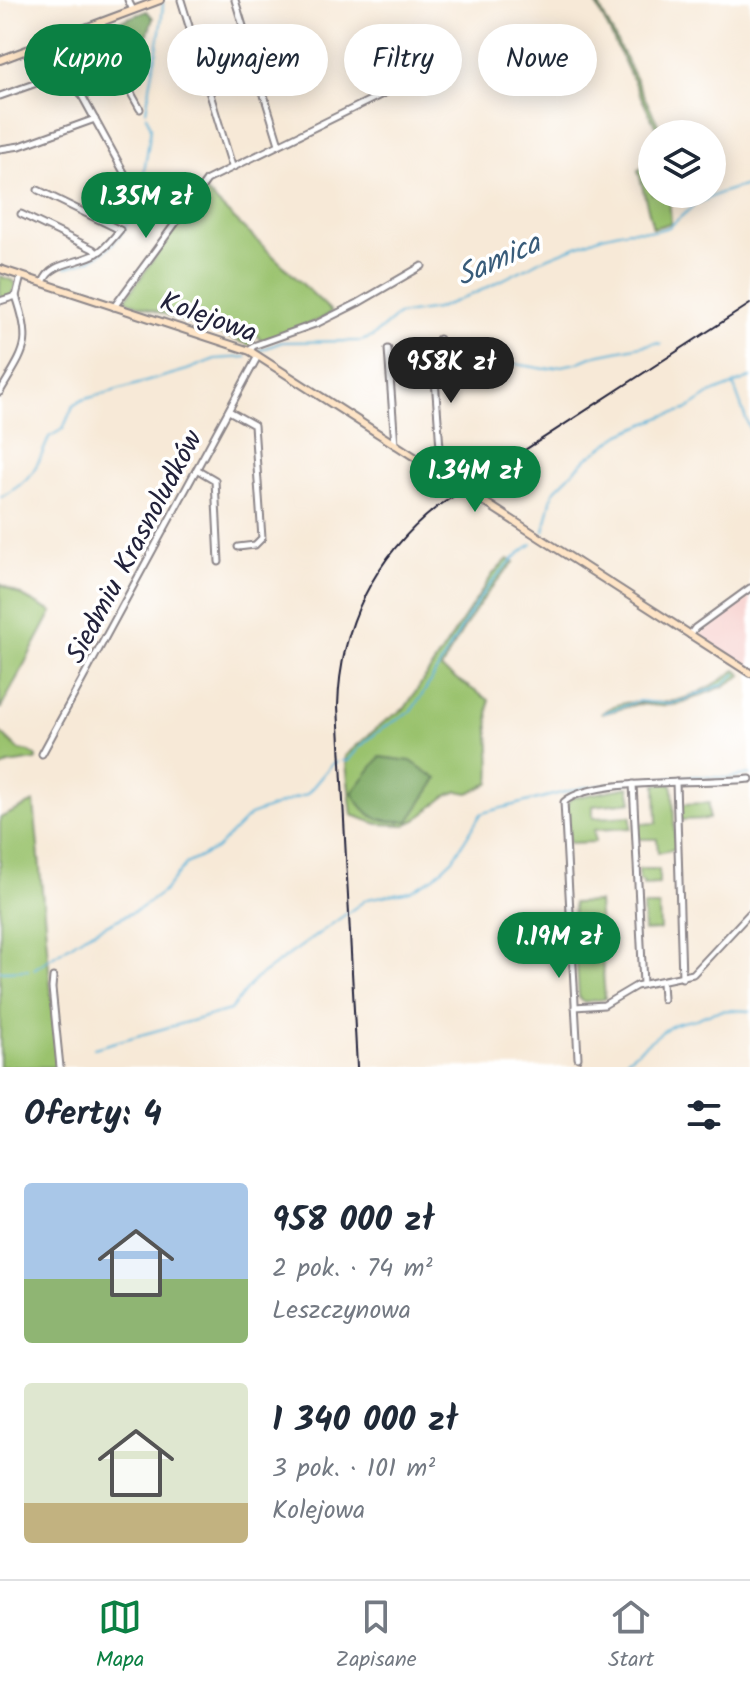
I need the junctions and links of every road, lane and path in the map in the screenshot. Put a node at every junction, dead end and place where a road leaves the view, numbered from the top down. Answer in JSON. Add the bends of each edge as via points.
{"nodes":[{"id":1,"x":128,"y":0,"type":"edge"},
{"id":2,"x":160,"y":0,"type":"edge"},
{"id":3,"x":181,"y":0,"type":"edge"},
{"id":4,"x":235,"y":0,"type":"edge"},
{"id":5,"x":133,"y":10,"type":"junction"},
{"id":6,"x":96,"y":24,"type":"edge"},
{"id":7,"x":24,"y":51,"type":"edge"},
{"id":8,"x":0,"y":60,"type":"edge"},
{"id":9,"x":24,"y":87,"type":"edge"},
{"id":10,"x":0,"y":96,"type":"edge"},
{"id":11,"x":82,"y":96,"type":"edge"},
{"id":12,"x":132,"y":96,"type":"edge"},
{"id":13,"x":378,"y":96,"type":"edge"},
{"id":14,"x":140,"y":109,"type":"dead end"},
{"id":15,"x":95,"y":119,"type":"junction"},
{"id":16,"x":279,"y":144,"type":"junction"},
{"id":17,"x":0,"y":149,"type":"edge"},
{"id":18,"x":232,"y":166,"type":"junction"},
{"id":19,"x":127,"y":178,"type":"dead end"},
{"id":20,"x":38,"y":190,"type":"dead end"},
{"id":21,"x":21,"y":214,"type":"dead end"},
{"id":22,"x":97,"y":253,"type":"junction"},
{"id":23,"x":422,"y":266,"type":"dead end"},
{"id":24,"x":0,"y":269,"type":"edge"},
{"id":25,"x":21,"y":276,"type":"junction"},
{"id":26,"x":43,"y":283,"type":"junction"},
{"id":27,"x":16,"y":296,"type":"junction"},
{"id":28,"x":0,"y":301,"type":"edge"},
{"id":29,"x":114,"y":307,"type":"junction"},
{"id":30,"x":439,"y":339,"type":"dead end"},
{"id":31,"x":388,"y":349,"type":"dead end"},
{"id":32,"x":250,"y":351,"type":"junction"},
{"id":33,"x":258,"y":356,"type":"junction"},
{"id":34,"x":0,"y":392,"type":"edge"},
{"id":35,"x":229,"y":411,"type":"junction"},
{"id":36,"x":395,"y":446,"type":"junction"},
{"id":37,"x":198,"y":470,"type":"junction"},
{"id":38,"x":436,"y":471,"type":"junction"},
{"id":39,"x":238,"y":547,"type":"dead end"},
{"id":40,"x":219,"y":562,"type":"dead end"},
{"id":41,"x":750,"y":588,"type":"edge"},
{"id":42,"x":690,"y":635,"type":"junction"},
{"id":43,"x":750,"y":673,"type":"edge"},
{"id":44,"x":42,"y":754,"type":"dead end"},
{"id":45,"x":750,"y":779,"type":"edge"},
{"id":46,"x":676,"y":782,"type":"junction"},
{"id":47,"x":633,"y":784,"type":"junction"},
{"id":48,"x":750,"y":913,"type":"edge"},
{"id":49,"x":53,"y":977,"type":"dead end"},
{"id":50,"x":682,"y":978,"type":"junction"},
{"id":51,"x":662,"y":982,"type":"junction"},
{"id":52,"x":643,"y":984,"type":"junction"},
{"id":53,"x":663,"y":999,"type":"dead end"},
{"id":54,"x":575,"y":1007,"type":"junction"},
{"id":55,"x":578,"y":1058,"type":"dead end"},
{"id":56,"x":60,"y":1067,"type":"edge"}],
"edges":[{"from":1,"to":5,"type":"street"},
{"from":2,"to":5,"type":"street"},
{"from":3,"to":18,"type":"street"},
{"from":4,"to":16,"type":"street"},
{"from":5,"to":6,"type":"street"},
{"from":7,"to":8,"type":"street"},
{"from":9,"to":10,"type":"street"},
{"from":11,"to":15,"type":"street"},
{"from":12,"to":14,"type":"street"},
{"from":13,"to":16,"type":"street"},
{"from":15,"to":17,"type":"street"},
{"from":15,"to":19,"type":"street"},
{"from":16,"to":18,"type":"street"},
{"from":18,"to":29,"type":"street","via":[[199,188]]},
{"from":20,"to":22,"type":"street","via":[[120,230]]},
{"from":21,"to":22,"type":"street"},
{"from":22,"to":26,"type":"street","via":[[64,264]]},
{"from":23,"to":32,"type":"street","via":[[318,323]]},
{"from":24,"to":25,"type":"street","name":"Kolejowa"},
{"from":25,"to":26,"type":"street","name":"Kolejowa"},
{"from":25,"to":27,"type":"street"},
{"from":26,"to":29,"type":"street","name":"Kolejowa"},
{"from":27,"to":28,"type":"street"},
{"from":27,"to":34,"type":"street","via":[[27,337]]},
{"from":29,"to":32,"type":"street","name":"Kolejowa"},
{"from":30,"to":38,"type":"street","via":[[444,353],[434,365],[441,462]]},
{"from":31,"to":36,"type":"street"},
{"from":32,"to":33,"type":"street","name":"Kolejowa"},
{"from":33,"to":35,"type":"street","name":"Siedmiu Krasnoludków"},
{"from":33,"to":36,"type":"street","name":"Kolejowa"},
{"from":35,"to":37,"type":"street","name":"Siedmiu Krasnoludków"},
{"from":35,"to":39,"type":"street","via":[[254,425],[262,538],[255,545]]},
{"from":36,"to":38,"type":"street","name":"Kolejowa"},
{"from":37,"to":40,"type":"street","via":[[215,480]]},
{"from":37,"to":44,"type":"street","name":"Siedmiu Krasnoludków"},
{"from":38,"to":42,"type":"street","name":"Kolejowa"},
{"from":41,"to":42,"type":"street"},
{"from":42,"to":43,"type":"street","name":"Kolejowa"},
{"from":45,"to":46,"type":"street"},
{"from":46,"to":47,"type":"street"},
{"from":46,"to":50,"type":"street"},
{"from":47,"to":52,"type":"street"},
{"from":47,"to":54,"type":"street","via":[[566,799],[563,805]]},
{"from":48,"to":50,"type":"street","via":[[701,967]]},
{"from":49,"to":56,"type":"street"},
{"from":50,"to":51,"type":"street"},
{"from":51,"to":52,"type":"street"},
{"from":51,"to":53,"type":"street"},
{"from":52,"to":54,"type":"street","via":[[604,1005]]},
{"from":54,"to":55,"type":"street"}]}
